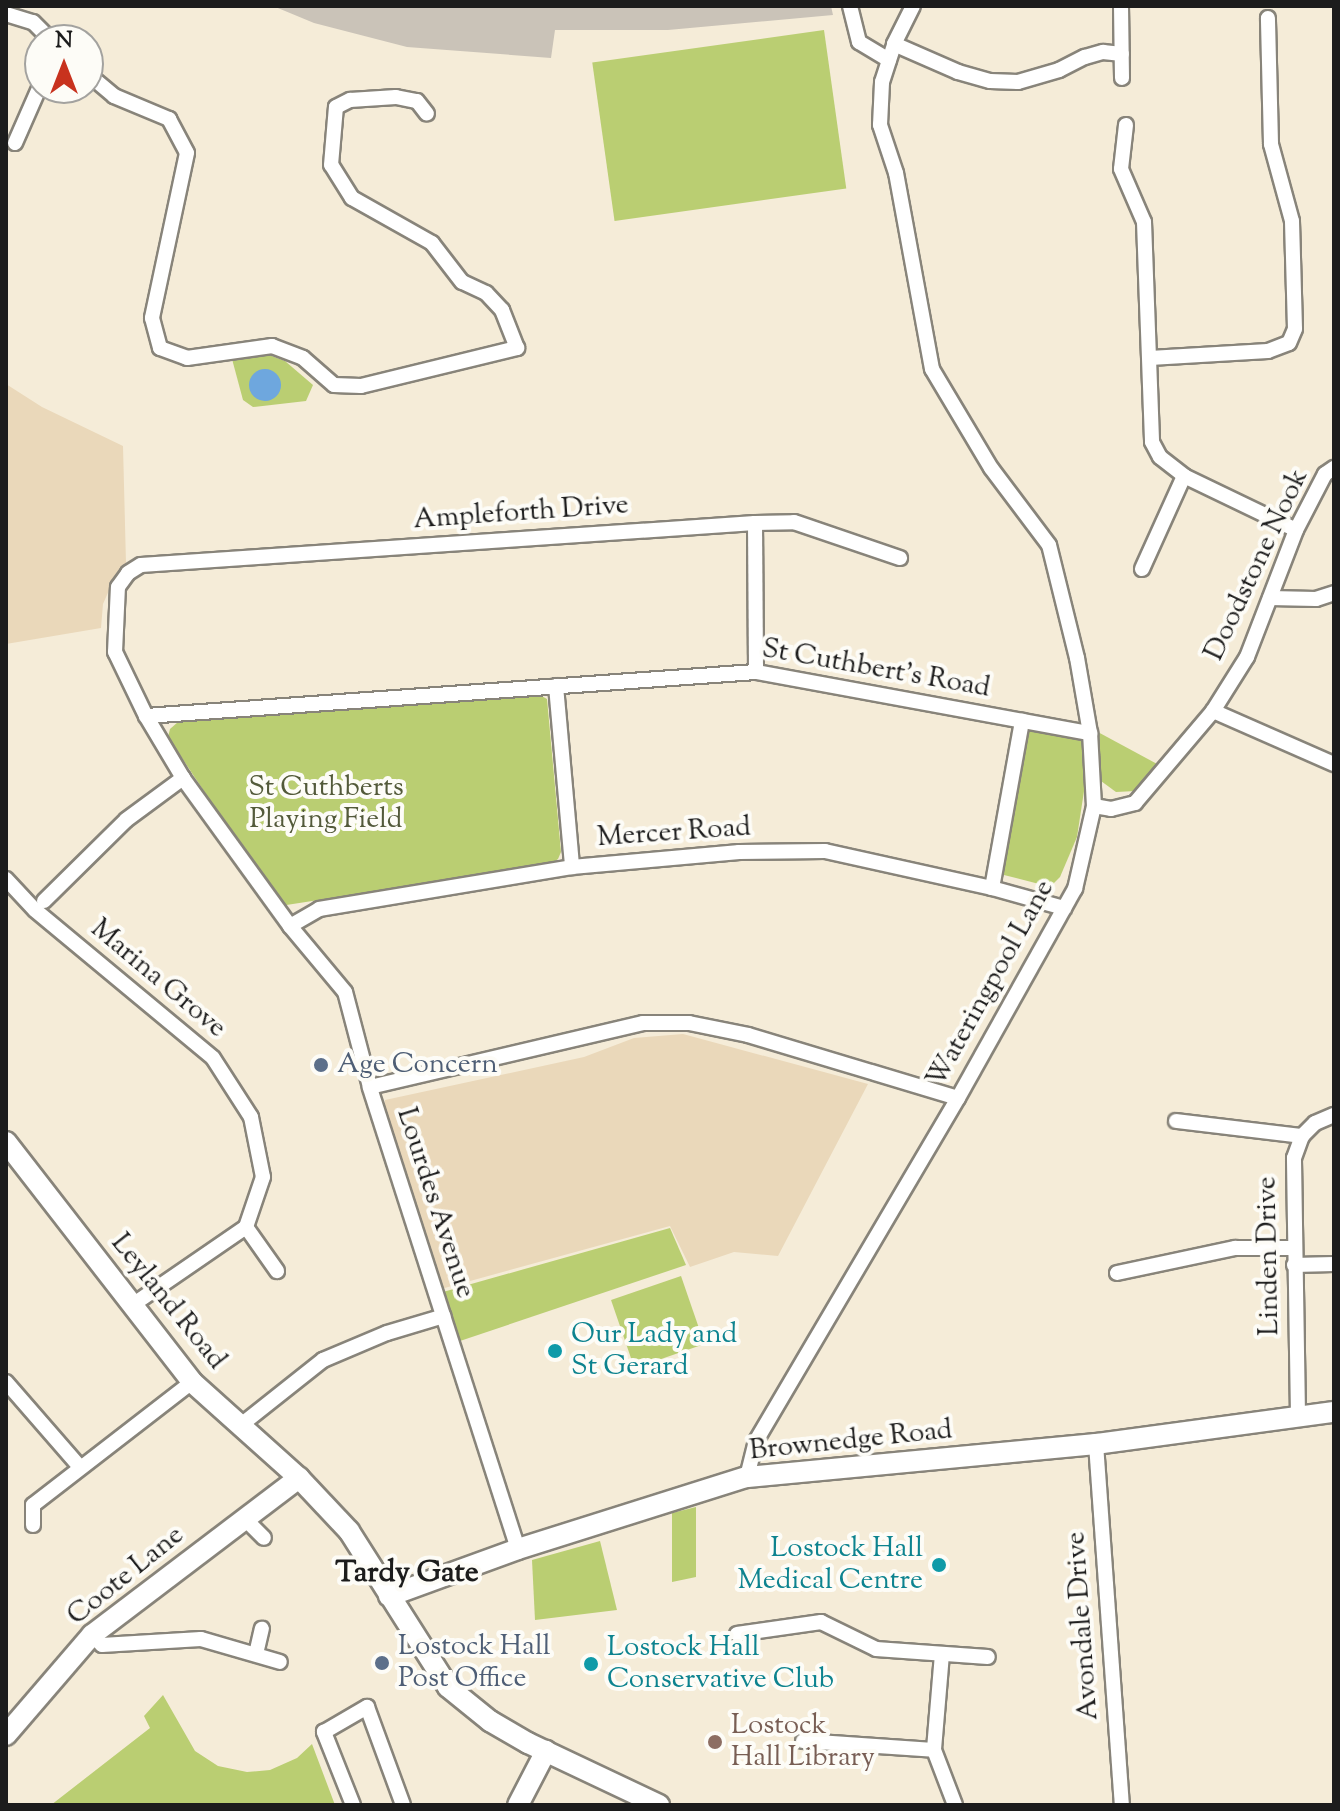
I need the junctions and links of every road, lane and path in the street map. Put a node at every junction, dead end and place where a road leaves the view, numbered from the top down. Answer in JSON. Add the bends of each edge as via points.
{"nodes":[{"id":1,"x":850,"y":6,"type":"edge"},
{"id":2,"x":913,"y":6,"type":"edge"},
{"id":3,"x":1121,"y":6,"type":"edge"},
{"id":4,"x":6,"y":14,"type":"edge"},
{"id":5,"x":1268,"y":18,"type":"dead end"},
{"id":6,"x":35,"y":24,"type":"edge"},
{"id":7,"x":894,"y":44,"type":"junction"},
{"id":8,"x":1122,"y":54,"type":"junction"},
{"id":9,"x":889,"y":60,"type":"junction"},
{"id":10,"x":1122,"y":78,"type":"dead end"},
{"id":11,"x":104,"y":88,"type":"edge"},
{"id":12,"x":32,"y":104,"type":"edge"},
{"id":13,"x":427,"y":114,"type":"dead end"},
{"id":14,"x":1126,"y":125,"type":"dead end"},
{"id":15,"x":15,"y":143,"type":"dead end"},
{"id":16,"x":1150,"y":358,"type":"junction"},
{"id":17,"x":1334,"y":468,"type":"edge"},
{"id":18,"x":1184,"y":476,"type":"junction"},
{"id":19,"x":755,"y":523,"type":"junction"},
{"id":20,"x":1296,"y":530,"type":"junction"},
{"id":21,"x":900,"y":558,"type":"dead end"},
{"id":22,"x":141,"y":565,"type":"joint"},
{"id":23,"x":1142,"y":569,"type":"dead end"},
{"id":24,"x":1334,"y":593,"type":"edge"},
{"id":25,"x":1270,"y":598,"type":"junction"},
{"id":26,"x":756,"y":672,"type":"junction"},
{"id":27,"x":556,"y":686,"type":"junction"},
{"id":28,"x":1213,"y":711,"type":"junction"},
{"id":29,"x":146,"y":716,"type":"junction"},
{"id":30,"x":1022,"y":721,"type":"junction"},
{"id":31,"x":1090,"y":733,"type":"junction"},
{"id":32,"x":1334,"y":764,"type":"edge"},
{"id":33,"x":183,"y":778,"type":"junction"},
{"id":34,"x":1094,"y":806,"type":"junction"},
{"id":35,"x":572,"y":867,"type":"junction"},
{"id":36,"x":6,"y":879,"type":"edge"},
{"id":37,"x":992,"y":888,"type":"junction"},
{"id":38,"x":44,"y":901,"type":"dead end"},
{"id":39,"x":1064,"y":908,"type":"junction"},
{"id":40,"x":290,"y":926,"type":"junction"},
{"id":41,"x":370,"y":1087,"type":"junction"},
{"id":42,"x":958,"y":1098,"type":"junction"},
{"id":43,"x":1334,"y":1115,"type":"edge"},
{"id":44,"x":1176,"y":1121,"type":"dead end"},
{"id":45,"x":1302,"y":1136,"type":"junction"},
{"id":46,"x":6,"y":1142,"type":"edge"},
{"id":47,"x":246,"y":1227,"type":"junction"},
{"id":48,"x":1294,"y":1248,"type":"junction"},
{"id":49,"x":1334,"y":1264,"type":"edge"},
{"id":50,"x":1294,"y":1265,"type":"junction"},
{"id":51,"x":277,"y":1271,"type":"dead end"},
{"id":52,"x":1117,"y":1273,"type":"dead end"},
{"id":53,"x":134,"y":1304,"type":"junction"},
{"id":54,"x":444,"y":1316,"type":"junction"},
{"id":55,"x":6,"y":1382,"type":"edge"},
{"id":56,"x":192,"y":1382,"type":"junction"},
{"id":57,"x":1334,"y":1412,"type":"edge"},
{"id":58,"x":1298,"y":1415,"type":"junction"},
{"id":59,"x":241,"y":1425,"type":"junction"},
{"id":60,"x":1096,"y":1444,"type":"junction"},
{"id":61,"x":79,"y":1466,"type":"junction"},
{"id":62,"x":747,"y":1477,"type":"junction"},
{"id":63,"x":299,"y":1478,"type":"junction"},
{"id":64,"x":244,"y":1518,"type":"junction"},
{"id":65,"x":33,"y":1525,"type":"dead end"},
{"id":66,"x":264,"y":1538,"type":"dead end"},
{"id":67,"x":518,"y":1549,"type":"junction"},
{"id":68,"x":389,"y":1596,"type":"junction"},
{"id":69,"x":262,"y":1629,"type":"dead end"},
{"id":70,"x":737,"y":1634,"type":"dead end"},
{"id":71,"x":92,"y":1635,"type":"junction"},
{"id":72,"x":256,"y":1654,"type":"junction"},
{"id":73,"x":942,"y":1654,"type":"junction"},
{"id":74,"x":988,"y":1657,"type":"dead end"},
{"id":75,"x":280,"y":1662,"type":"dead end"},
{"id":76,"x":6,"y":1735,"type":"edge"},
{"id":77,"x":803,"y":1741,"type":"dead end"},
{"id":78,"x":934,"y":1750,"type":"junction"},
{"id":79,"x":546,"y":1751,"type":"junction"},
{"id":80,"x":629,"y":1799,"type":"edge"},
{"id":81,"x":522,"y":1803,"type":"edge"},
{"id":82,"x":353,"y":1805,"type":"edge"},
{"id":83,"x":403,"y":1805,"type":"edge"},
{"id":84,"x":659,"y":1805,"type":"edge"},
{"id":85,"x":955,"y":1805,"type":"edge"},
{"id":86,"x":1122,"y":1805,"type":"edge"}],
"edges":[{"from":1,"to":9,"type":"street","via":[[859,42]]},
{"from":2,"to":7,"type":"street","name":"Wateringpool Lane"},
{"from":3,"to":8,"type":"street"},
{"from":4,"to":6,"type":"street"},
{"from":5,"to":16,"type":"street","via":[[1271,144],[1292,221],[1295,329],[1289,343],[1268,351]]},
{"from":7,"to":8,"type":"street","via":[[990,81],[1018,82],[1103,52]]},
{"from":7,"to":9,"type":"street","name":"Wateringpool Lane"},
{"from":8,"to":10,"type":"street"},
{"from":9,"to":31,"type":"street","name":"Wateringpool Lane","via":[[880,125],[896,173],[932,369],[991,468],[1049,545]]},
{"from":11,"to":13,"type":"street","via":[[169,119],[187,153],[152,318],[160,348],[187,358],[272,346],[303,358],[334,385],[361,386],[517,348],[502,310],[486,293],[462,282],[432,243],[352,198],[331,165],[336,107],[350,100],[396,97],[417,101]]},
{"from":12,"to":15,"type":"street"},
{"from":14,"to":16,"type":"street","via":[[1121,169],[1144,222]]},
{"from":16,"to":18,"type":"street","via":[[1152,442],[1160,457]]},
{"from":17,"to":20,"type":"street","name":"Doodstone Nook","via":[[1325,474]]},
{"from":18,"to":20,"type":"street"},
{"from":18,"to":23,"type":"street"},
{"from":19,"to":21,"type":"street","name":"Ampleforth Drive","via":[[794,522]]},
{"from":19,"to":22,"type":"street","name":"Ampleforth Drive"},
{"from":19,"to":26,"type":"street"},
{"from":20,"to":25,"type":"street","name":"Doodstone Nook"},
{"from":22,"to":29,"type":"street","name":"Lourdes Avenue","via":[[118,587],[114,637],[115,652]]},
{"from":24,"to":25,"type":"street","via":[[1316,599]]},
{"from":25,"to":28,"type":"street","name":"Doodstone Nook","via":[[1247,657]]},
{"from":26,"to":27,"type":"street","name":"St Cuthbert's Road"},
{"from":26,"to":30,"type":"street","name":"St Cuthbert's Road"},
{"from":27,"to":29,"type":"street","name":"St Cuthbert's Road"},
{"from":27,"to":35,"type":"street"},
{"from":28,"to":32,"type":"street"},
{"from":28,"to":34,"type":"street","name":"Doodstone Nook","via":[[1135,803],[1111,809]]},
{"from":29,"to":33,"type":"street","name":"Lourdes Avenue"},
{"from":30,"to":31,"type":"street","name":"St Cuthbert's Road"},
{"from":30,"to":37,"type":"street","name":"Wateringpool Lane"},
{"from":31,"to":34,"type":"street","name":"Wateringpool Lane"},
{"from":33,"to":38,"type":"street","via":[[126,820]]},
{"from":33,"to":40,"type":"street","name":"Lourdes Avenue"},
{"from":34,"to":39,"type":"street","name":"Wateringpool Lane","via":[[1075,889]]},
{"from":35,"to":37,"type":"street","name":"Mercer Road","via":[[739,852],[825,851]]},
{"from":35,"to":40,"type":"street","name":"Mercer Road","via":[[319,909]]},
{"from":36,"to":47,"type":"street","name":"Marina Grove","via":[[35,910],[213,1058],[251,1117],[263,1177]]},
{"from":37,"to":39,"type":"street","name":"Mercer Road"},
{"from":39,"to":42,"type":"street","name":"Wateringpool Lane"},
{"from":40,"to":41,"type":"street","name":"Lourdes Avenue","via":[[345,992]]},
{"from":41,"to":42,"type":"street","via":[[643,1023],[689,1023],[748,1035]]},
{"from":41,"to":54,"type":"street","name":"Lourdes Avenue"},
{"from":42,"to":62,"type":"street","name":"Wateringpool Lane","via":[[761,1432]]},
{"from":43,"to":45,"type":"street"},
{"from":44,"to":45,"type":"street"},
{"from":45,"to":48,"type":"street","name":"Linden Drive","via":[[1294,1158]]},
{"from":46,"to":53,"type":"main road","name":"Leyland Road"},
{"from":47,"to":51,"type":"street"},
{"from":47,"to":53,"type":"street"},
{"from":48,"to":50,"type":"street","name":"Linden Drive"},
{"from":48,"to":52,"type":"street","via":[[1235,1248]]},
{"from":49,"to":50,"type":"street"},
{"from":50,"to":58,"type":"street","name":"Linden Drive"},
{"from":53,"to":56,"type":"main road","name":"Leyland Road"},
{"from":54,"to":59,"type":"street","via":[[323,1360]]},
{"from":54,"to":67,"type":"street","name":"Lourdes Avenue"},
{"from":55,"to":61,"type":"street"},
{"from":56,"to":59,"type":"main road","name":"Leyland Road"},
{"from":56,"to":61,"type":"street"},
{"from":57,"to":58,"type":"main road","name":"Brownedge Road"},
{"from":58,"to":60,"type":"main road","name":"Brownedge Road"},
{"from":59,"to":63,"type":"main road","name":"Leyland Road"},
{"from":60,"to":62,"type":"main road","name":"Brownedge Road"},
{"from":60,"to":86,"type":"street","name":"Avondale Drive"},
{"from":61,"to":65,"type":"street","via":[[33,1505]]},
{"from":62,"to":67,"type":"main road","name":"Brownedge Road"},
{"from":63,"to":64,"type":"main road","name":"Coote Lane"},
{"from":63,"to":68,"type":"main road","name":"Leyland Road","via":[[349,1531]]},
{"from":64,"to":66,"type":"street"},
{"from":64,"to":71,"type":"main road","name":"Coote Lane"},
{"from":67,"to":68,"type":"main road","name":"Brownedge Road"},
{"from":68,"to":79,"type":"main road","name":"Leyland Road","via":[[448,1687],[490,1721]]},
{"from":69,"to":72,"type":"street"},
{"from":70,"to":73,"type":"street","via":[[821,1622],[876,1649]]},
{"from":71,"to":72,"type":"street","via":[[102,1645],[201,1639]]},
{"from":71,"to":76,"type":"main road","name":"Coote Lane"},
{"from":72,"to":75,"type":"street"},
{"from":73,"to":74,"type":"street"},
{"from":73,"to":78,"type":"street"},
{"from":77,"to":78,"type":"street"},
{"from":78,"to":85,"type":"street"},
{"from":79,"to":80,"type":"main road","name":"Leyland Road"},
{"from":79,"to":81,"type":"main road"},
{"from":80,"to":84,"type":"main road","name":"Leyland Road"},
{"from":82,"to":83,"type":"street","via":[[324,1732],[367,1707]]}]}
